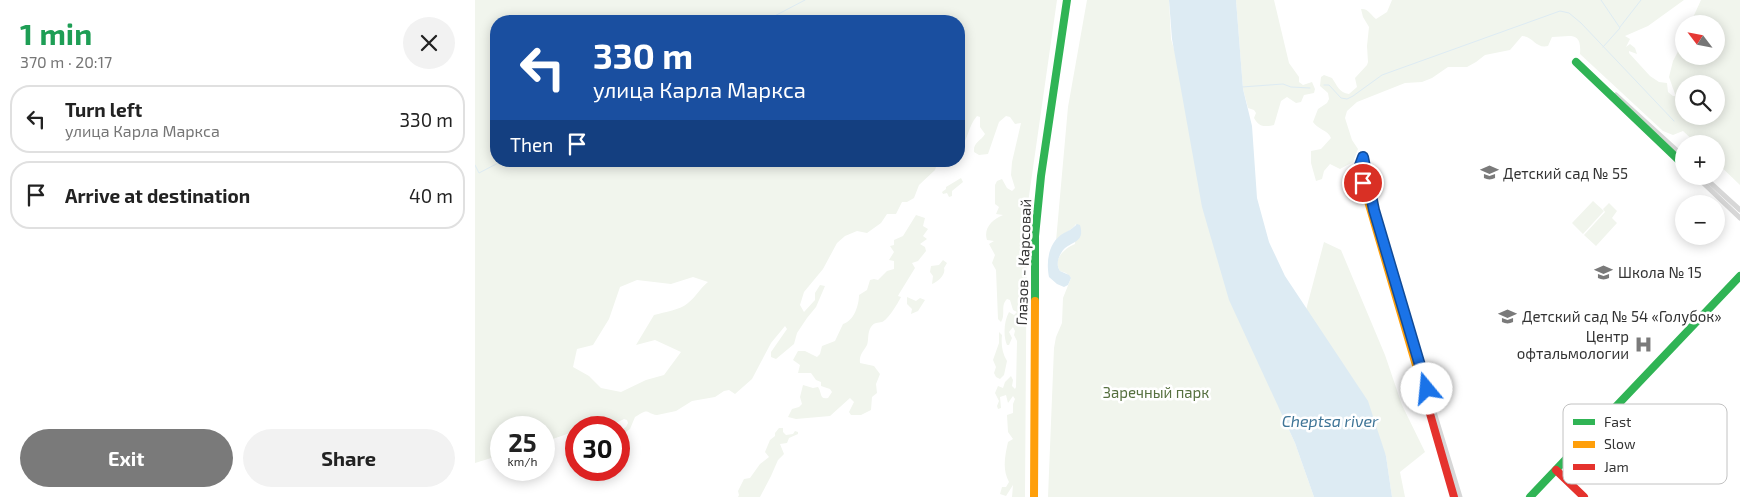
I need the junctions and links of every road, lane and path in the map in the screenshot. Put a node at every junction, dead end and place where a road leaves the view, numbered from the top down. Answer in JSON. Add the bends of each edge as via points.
{"nodes":[{"id":1,"x":1067,"y":0,"type":"edge"},
{"id":2,"x":1576,"y":62,"type":"joint"},
{"id":3,"x":1675,"y":150,"type":"edge"},
{"id":4,"x":1675,"y":156,"type":"edge"},
{"id":5,"x":1363,"y":157,"type":"joint"},
{"id":6,"x":1705,"y":185,"type":"edge"},
{"id":7,"x":1713,"y":185,"type":"edge"},
{"id":8,"x":1740,"y":210,"type":"edge"},
{"id":9,"x":1740,"y":218,"type":"edge"},
{"id":10,"x":1740,"y":276,"type":"edge"},
{"id":11,"x":1619,"y":404,"type":"edge"},
{"id":12,"x":1563,"y":463,"type":"edge"},
{"id":13,"x":1556,"y":470,"type":"junction"},
{"id":14,"x":1563,"y":477,"type":"edge"},
{"id":15,"x":1571,"y":484,"type":"edge"},
{"id":16,"x":1034,"y":497,"type":"edge"},
{"id":17,"x":1454,"y":497,"type":"edge"},
{"id":18,"x":1460,"y":497,"type":"edge"},
{"id":19,"x":1530,"y":497,"type":"edge"},
{"id":20,"x":1584,"y":497,"type":"edge"}],
"edges":[{"from":1,"to":16,"type":"street","name":"Глазов - Карсовай","via":[[1035,228]]},
{"from":2,"to":3,"type":"street"},
{"from":2,"to":4,"type":"street"},
{"from":5,"to":17,"type":"street","via":[[1359,168]]},
{"from":5,"to":18,"type":"street","via":[[1377,220]]},
{"from":6,"to":9,"type":"street"},
{"from":7,"to":8,"type":"street"},
{"from":10,"to":11,"type":"street"},
{"from":12,"to":13,"type":"street"},
{"from":13,"to":14,"type":"street"},
{"from":13,"to":19,"type":"street"},
{"from":15,"to":20,"type":"street"}]}
